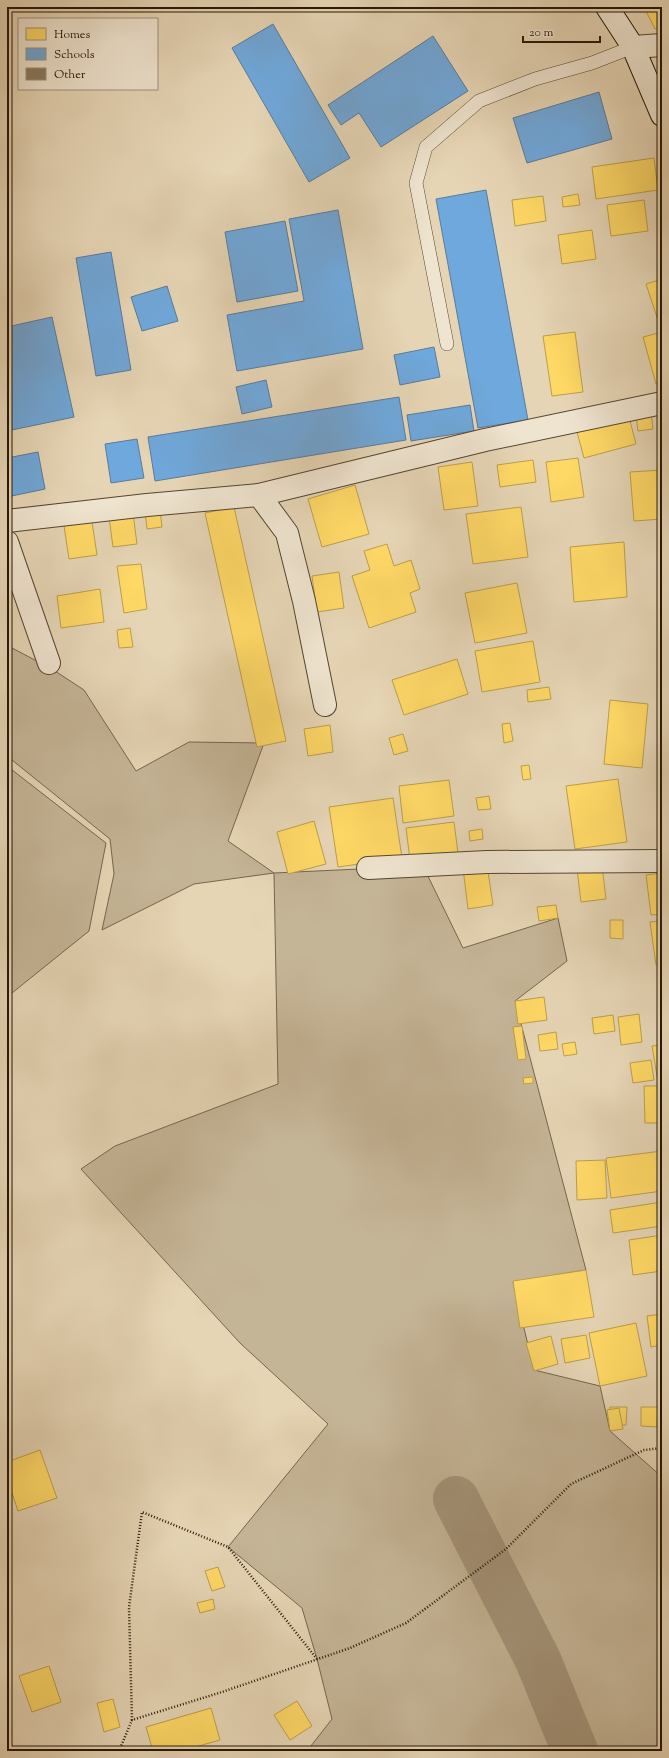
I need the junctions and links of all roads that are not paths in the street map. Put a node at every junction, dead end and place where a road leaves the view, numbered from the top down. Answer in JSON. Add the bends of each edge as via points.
{"nodes":[{"id":1,"x":607,"y":7,"type":"edge"},
{"id":2,"x":662,"y":45,"type":"edge"},
{"id":3,"x":633,"y":47,"type":"junction"},
{"id":4,"x":662,"y":115,"type":"edge"},
{"id":5,"x":447,"y":344,"type":"dead end"},
{"id":6,"x":662,"y":403,"type":"edge"},
{"id":7,"x":259,"y":495,"type":"junction"},
{"id":8,"x":7,"y":521,"type":"edge"},
{"id":9,"x":7,"y":542,"type":"edge"},
{"id":10,"x":50,"y":663,"type":"dead end"},
{"id":11,"x":325,"y":705,"type":"dead end"},
{"id":12,"x":662,"y":861,"type":"edge"},
{"id":13,"x":368,"y":868,"type":"dead end"}],
"edges":[{"from":1,"to":3,"type":"street"},
{"from":2,"to":3,"type":"street"},
{"from":3,"to":4,"type":"street"},
{"from":3,"to":5,"type":"lane","via":[[592,63],[535,79],[479,101],[426,147],[416,183]]},
{"from":6,"to":7,"type":"street","via":[[486,440]]},
{"from":7,"to":8,"type":"street"},
{"from":7,"to":11,"type":"street","via":[[287,533]]},
{"from":9,"to":10,"type":"street"},
{"from":12,"to":13,"type":"street","via":[[487,862]]}]}
